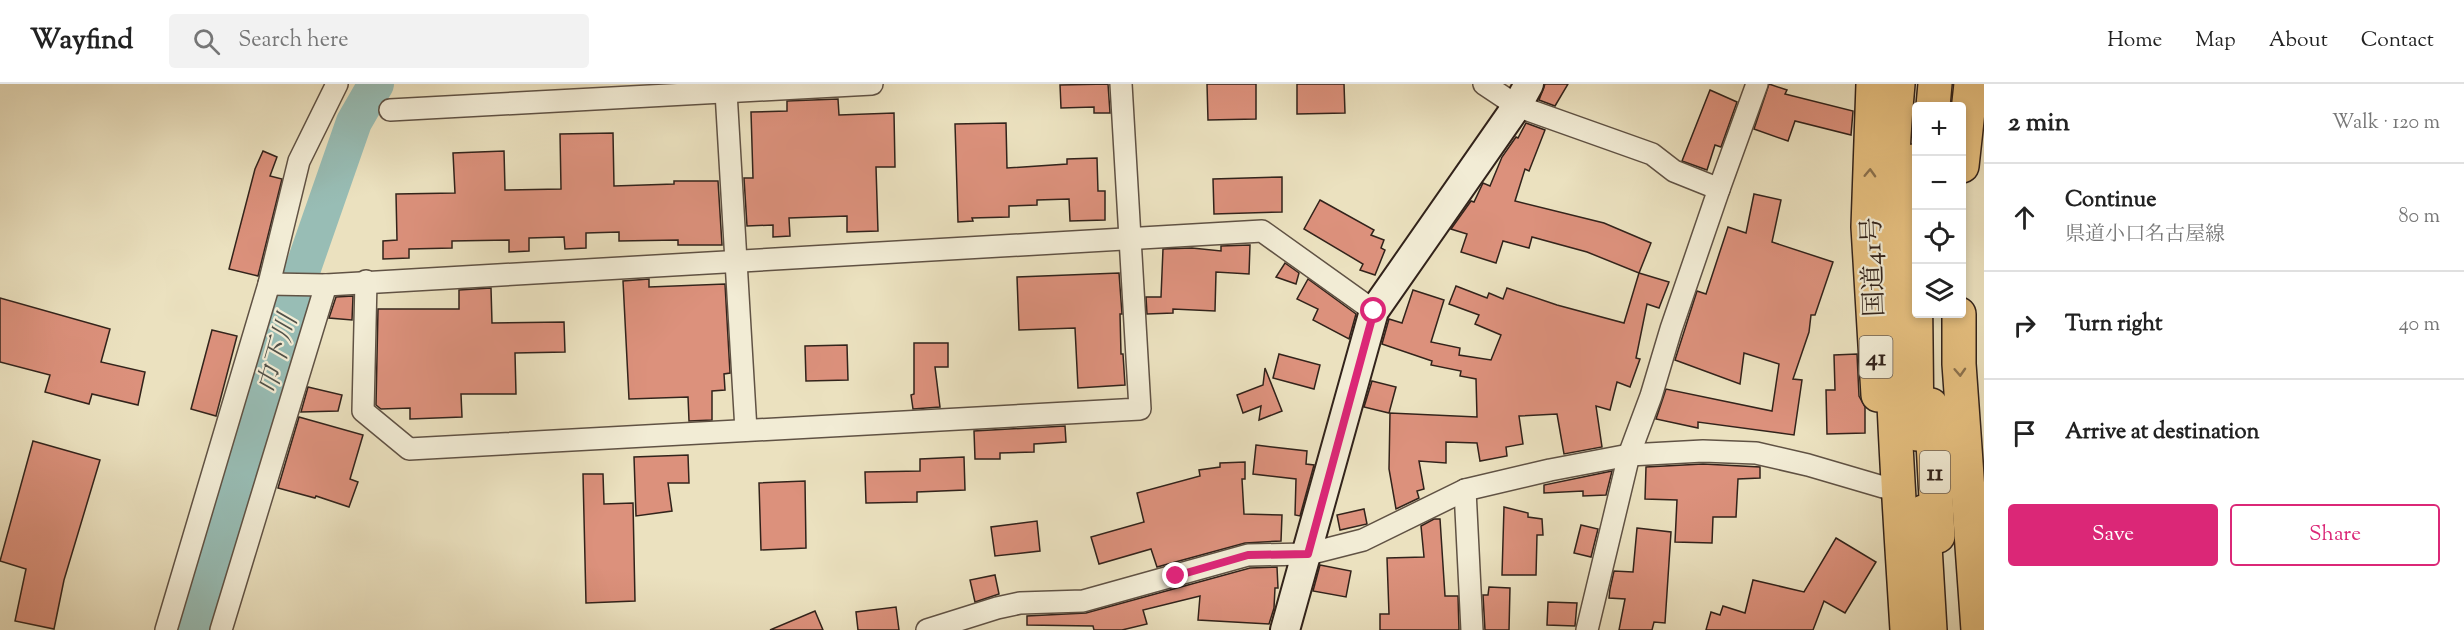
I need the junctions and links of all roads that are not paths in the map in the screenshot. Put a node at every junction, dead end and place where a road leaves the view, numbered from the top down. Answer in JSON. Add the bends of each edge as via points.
{"nodes":[{"id":1,"x":338,"y":84,"type":"edge"},
{"id":2,"x":872,"y":84,"type":"edge"},
{"id":3,"x":1121,"y":84,"type":"edge"},
{"id":4,"x":1484,"y":84,"type":"edge"},
{"id":5,"x":1757,"y":84,"type":"edge"},
{"id":6,"x":1873,"y":84,"type":"edge"},
{"id":7,"x":1898,"y":84,"type":"edge"},
{"id":8,"x":1914,"y":84,"type":"edge"},
{"id":9,"x":1935,"y":84,"type":"edge"},
{"id":10,"x":726,"y":92,"type":"junction"},
{"id":11,"x":1523,"y":95,"type":"edge"},
{"id":12,"x":1933,"y":102,"type":"edge"},
{"id":13,"x":1974,"y":106,"type":"edge"},
{"id":14,"x":390,"y":110,"type":"dead end"},
{"id":15,"x":1964,"y":156,"type":"edge"},
{"id":16,"x":1719,"y":189,"type":"junction"},
{"id":17,"x":1131,"y":239,"type":"junction"},
{"id":18,"x":737,"y":261,"type":"junction"},
{"id":19,"x":366,"y":281,"type":"junction"},
{"id":20,"x":273,"y":284,"type":"junction"},
{"id":21,"x":322,"y":285,"type":"junction"},
{"id":22,"x":1374,"y":311,"type":"junction"},
{"id":23,"x":1929,"y":318,"type":"edge"},
{"id":24,"x":1959,"y":318,"type":"edge"},
{"id":25,"x":746,"y":430,"type":"junction"},
{"id":26,"x":1629,"y":455,"type":"junction"},
{"id":27,"x":1883,"y":487,"type":"junction"},
{"id":28,"x":1465,"y":490,"type":"junction"},
{"id":29,"x":1977,"y":511,"type":"edge"},
{"id":30,"x":1308,"y":554,"type":"junction"},
{"id":31,"x":166,"y":630,"type":"edge"},
{"id":32,"x":221,"y":630,"type":"edge"},
{"id":33,"x":927,"y":630,"type":"edge"},
{"id":34,"x":1285,"y":630,"type":"edge"},
{"id":35,"x":1472,"y":630,"type":"edge"},
{"id":36,"x":1587,"y":630,"type":"edge"},
{"id":37,"x":1894,"y":630,"type":"edge"},
{"id":38,"x":1907,"y":630,"type":"edge"},
{"id":39,"x":1930,"y":630,"type":"edge"},
{"id":40,"x":1944,"y":630,"type":"edge"},
{"id":41,"x":1978,"y":630,"type":"edge"}],
"edges":[{"from":1,"to":20,"type":"street","via":[[299,161]]},
{"from":2,"to":10,"type":"street"},
{"from":3,"to":17,"type":"street"},
{"from":4,"to":11,"type":"street"},
{"from":5,"to":16,"type":"street"},
{"from":27,"to":6,"type":"highway","name":"国道41号","number":"41","one_way":true,"via":[[1868,227]]},
{"from":7,"to":38,"type":"highway","number":"11","via":[[1889,296]]},
{"from":8,"to":39,"type":"highway","via":[[1916,408]]},
{"from":9,"to":12,"type":"highway"},
{"from":10,"to":14,"type":"street"},
{"from":10,"to":18,"type":"street"},
{"from":11,"to":16,"type":"street","via":[[1652,154],[1674,171]]},
{"from":11,"to":22,"type":"main road"},
{"from":13,"to":15,"type":"highway"},
{"from":16,"to":26,"type":"street"},
{"from":17,"to":18,"type":"street"},
{"from":17,"to":22,"type":"street","via":[[1262,231]]},
{"from":17,"to":25,"type":"street","via":[[1140,409]]},
{"from":18,"to":19,"type":"street"},
{"from":18,"to":25,"type":"street"},
{"from":19,"to":21,"type":"street"},
{"from":19,"to":25,"type":"street","via":[[363,411],[409,449]]},
{"from":20,"to":21,"type":"street"},
{"from":20,"to":31,"type":"street"},
{"from":21,"to":32,"type":"street"},
{"from":22,"to":30,"type":"main road"},
{"from":23,"to":40,"type":"highway","number":"11"},
{"from":24,"to":29,"type":"highway","one_way":true,"via":[[1959,364]]},
{"from":26,"to":27,"type":"street","via":[[1756,453]]},
{"from":26,"to":28,"type":"street"},
{"from":26,"to":36,"type":"street"},
{"from":27,"to":37,"type":"highway","name":"国道41号","number":"41"},
{"from":28,"to":30,"type":"street","via":[[1363,540]]},
{"from":28,"to":35,"type":"street"},
{"from":29,"to":41,"type":"highway"},
{"from":30,"to":33,"type":"street","via":[[1248,555],[1083,601],[1020,603]]},
{"from":30,"to":34,"type":"main road"}]}
